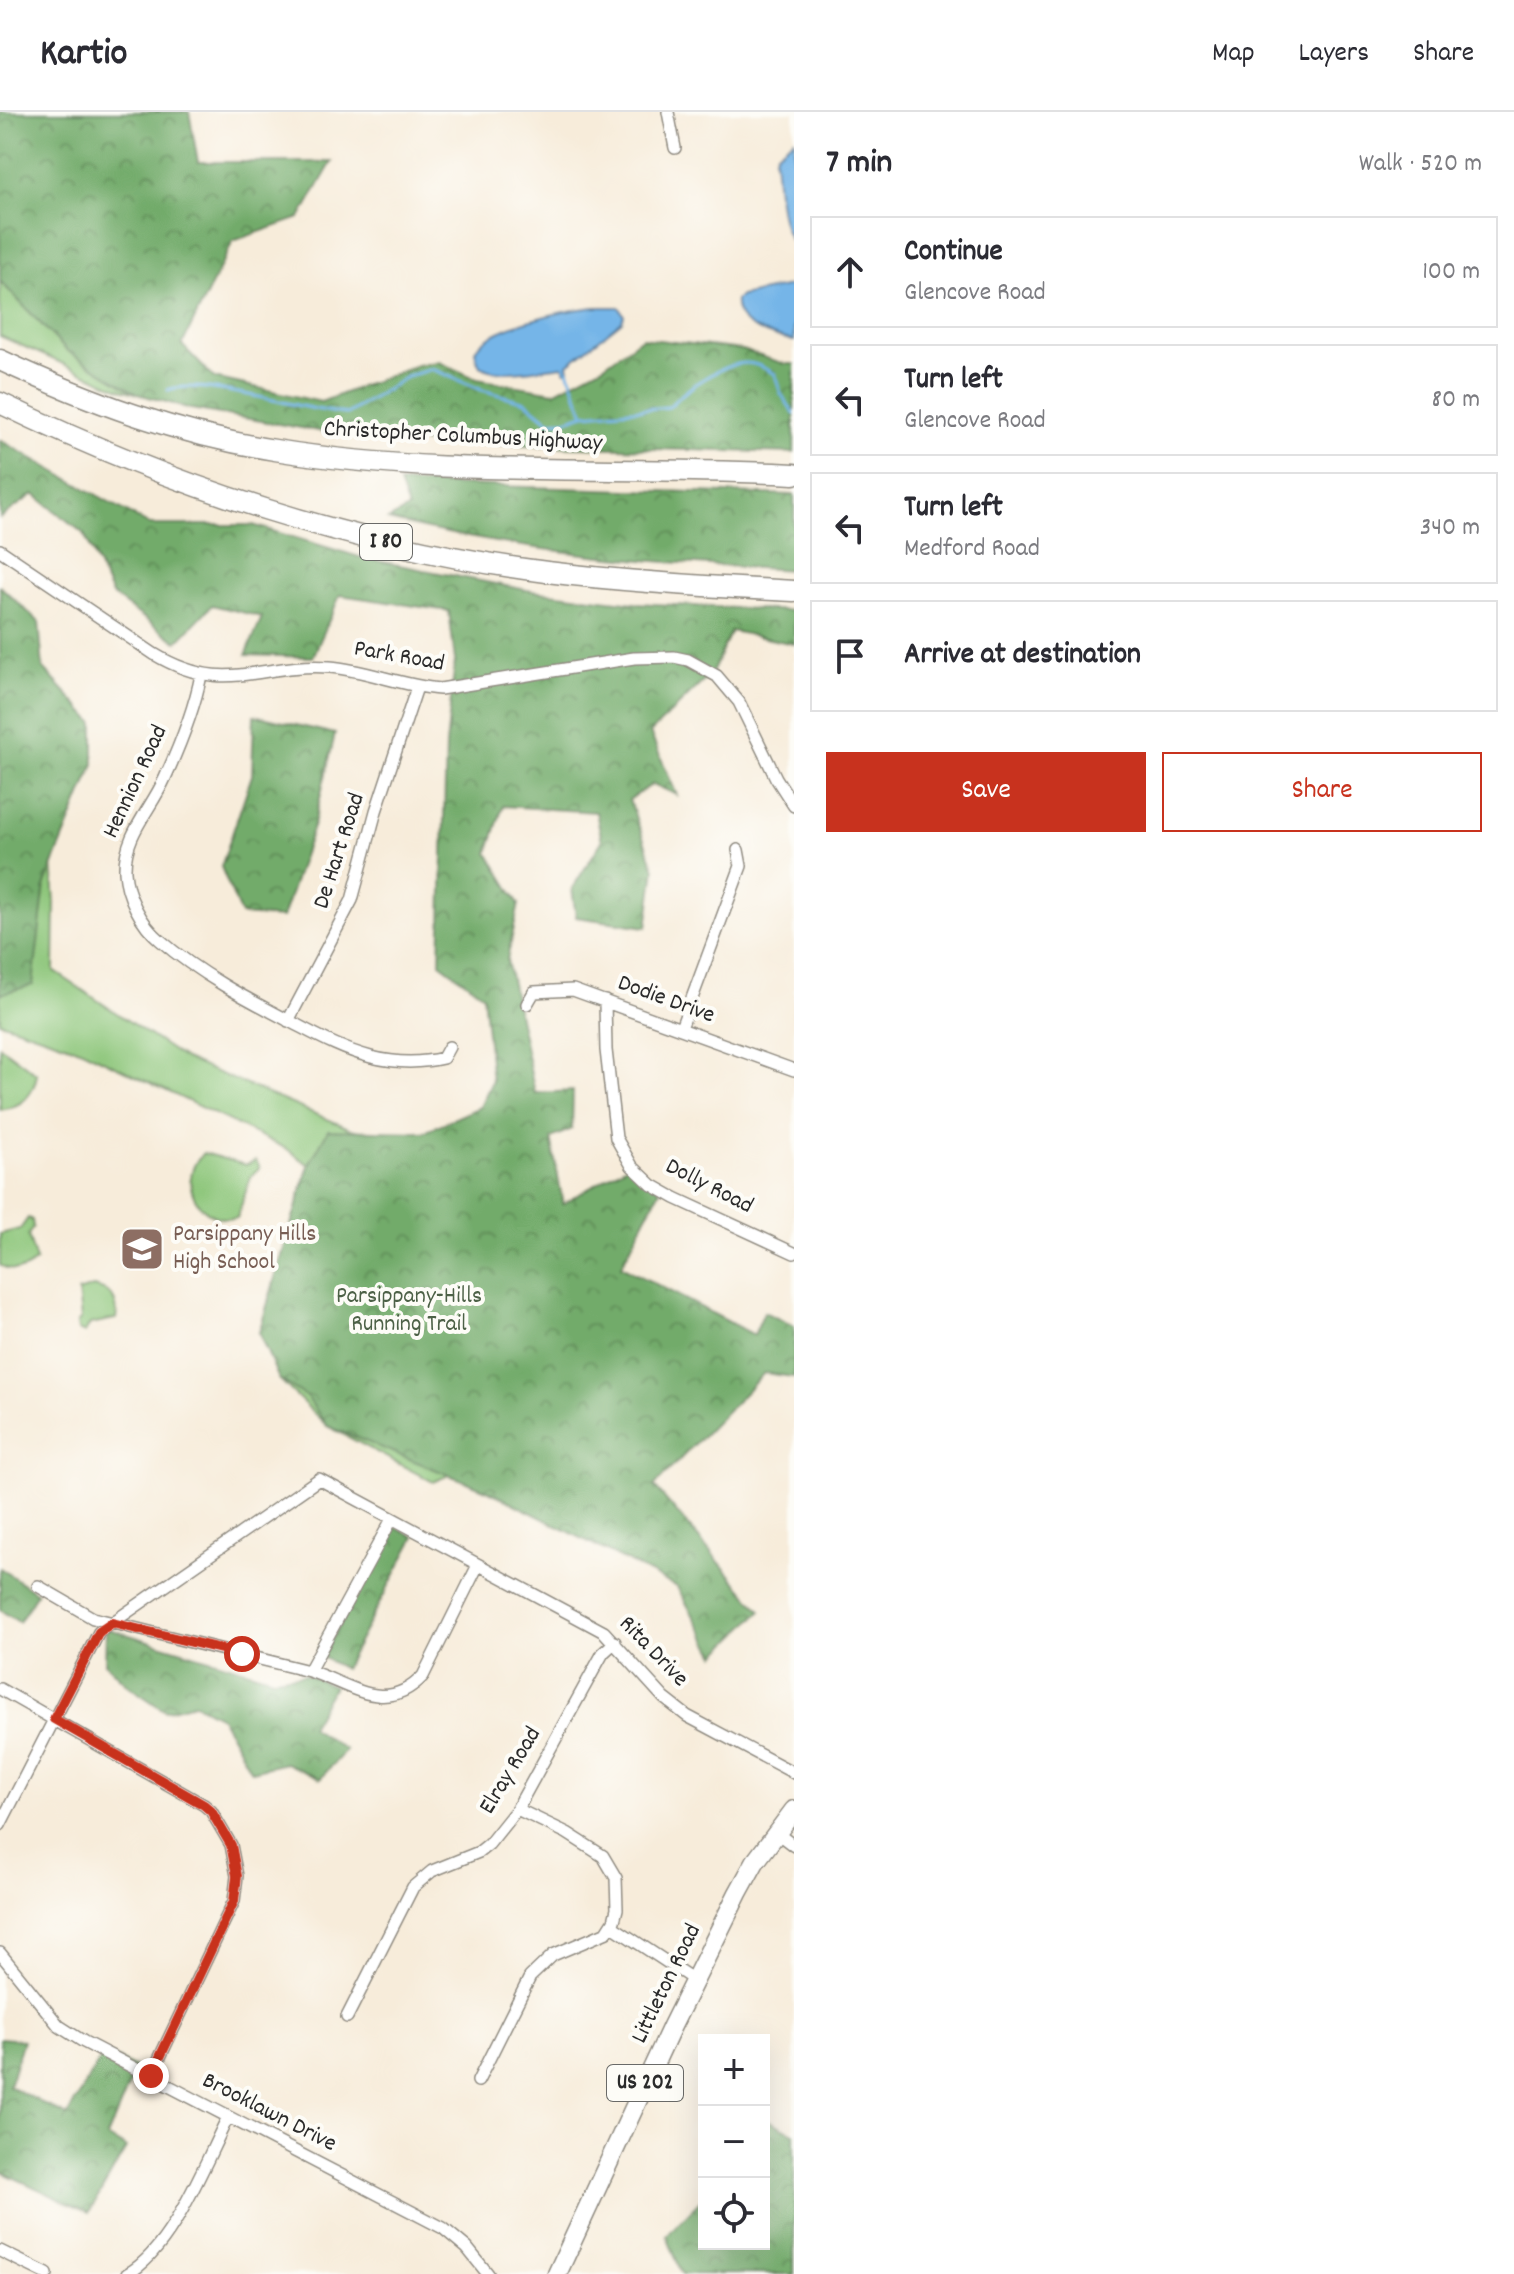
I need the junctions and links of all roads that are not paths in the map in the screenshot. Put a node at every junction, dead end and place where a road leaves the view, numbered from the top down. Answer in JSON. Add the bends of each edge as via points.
{"nodes":[{"id":1,"x":668,"y":112,"type":"edge"},
{"id":2,"x":675,"y":148,"type":"dead end"},
{"id":3,"x":0,"y":360,"type":"edge"},
{"id":4,"x":0,"y":403,"type":"edge"},
{"id":5,"x":794,"y":474,"type":"edge"},
{"id":6,"x":0,"y":550,"type":"edge"},
{"id":7,"x":794,"y":591,"type":"edge"},
{"id":8,"x":201,"y":675,"type":"junction"},
{"id":9,"x":417,"y":687,"type":"junction"},
{"id":10,"x":794,"y":806,"type":"edge"},
{"id":11,"x":738,"y":850,"type":"dead end"},
{"id":12,"x":605,"y":1001,"type":"junction"},
{"id":13,"x":527,"y":1004,"type":"dead end"},
{"id":14,"x":288,"y":1021,"type":"junction"},
{"id":15,"x":681,"y":1028,"type":"junction"},
{"id":16,"x":449,"y":1047,"type":"dead end"},
{"id":17,"x":794,"y":1070,"type":"edge"},
{"id":18,"x":794,"y":1253,"type":"edge"},
{"id":19,"x":392,"y":1519,"type":"junction"},
{"id":20,"x":478,"y":1565,"type":"junction"},
{"id":21,"x":38,"y":1586,"type":"dead end"},
{"id":22,"x":112,"y":1623,"type":"junction"},
{"id":23,"x":615,"y":1642,"type":"junction"},
{"id":24,"x":309,"y":1671,"type":"junction"},
{"id":25,"x":0,"y":1689,"type":"edge"},
{"id":26,"x":54,"y":1719,"type":"junction"},
{"id":27,"x":794,"y":1773,"type":"edge"},
{"id":28,"x":517,"y":1809,"type":"junction"},
{"id":29,"x":794,"y":1810,"type":"edge"},
{"id":30,"x":0,"y":1825,"type":"edge"},
{"id":31,"x":777,"y":1833,"type":"junction"},
{"id":32,"x":794,"y":1846,"type":"edge"},
{"id":33,"x":612,"y":1926,"type":"junction"},
{"id":34,"x":0,"y":1953,"type":"edge"},
{"id":35,"x":694,"y":1980,"type":"junction"},
{"id":36,"x":347,"y":2017,"type":"dead end"},
{"id":37,"x":151,"y":2076,"type":"junction"},
{"id":38,"x":478,"y":2081,"type":"dead end"},
{"id":39,"x":228,"y":2117,"type":"junction"},
{"id":40,"x":0,"y":2251,"type":"edge"},
{"id":41,"x":47,"y":2274,"type":"edge"},
{"id":42,"x":127,"y":2274,"type":"edge"},
{"id":43,"x":488,"y":2274,"type":"edge"},
{"id":44,"x":557,"y":2274,"type":"edge"}],
"edges":[{"from":1,"to":2,"type":"street"},
{"from":3,"to":5,"type":"highway","name":"Christopher Columbus Highway","via":[[124,412],[273,450],[447,466]]},
{"from":4,"to":7,"type":"highway","number":"I 80","via":[[158,472],[382,541],[544,572]]},
{"from":6,"to":8,"type":"street","name":"Park Road","via":[[154,654]]},
{"from":8,"to":9,"type":"street","name":"Park Road","via":[[328,667]]},
{"from":8,"to":14,"type":"street","name":"Hennion Road","via":[[195,705],[164,781],[128,844],[126,883],[160,940],[216,981]]},
{"from":9,"to":10,"type":"street","name":"Park Road","via":[[459,688],[634,658],[688,660],[717,676],[739,702]]},
{"from":9,"to":14,"type":"street","name":"De Hart Road","via":[[352,900]]},
{"from":11,"to":15,"type":"street","via":[[741,866]]},
{"from":12,"to":13,"type":"street","name":"Dodie Drive","via":[[556,990],[534,992]]},
{"from":12,"to":15,"type":"street","name":"Dodie Drive"},
{"from":12,"to":18,"type":"street","name":"Dolly Road","via":[[616,1138],[632,1166],[675,1198]]},
{"from":14,"to":16,"type":"street","name":"Hennion Road","via":[[349,1051],[394,1062],[443,1058]]},
{"from":15,"to":17,"type":"street","name":"Dodie Drive"},
{"from":19,"to":20,"type":"street","name":"Rita Drive"},
{"from":19,"to":22,"type":"street","name":"Rita Drive","via":[[319,1479]]},
{"from":19,"to":24,"type":"street"},
{"from":20,"to":23,"type":"street","name":"Rita Drive","via":[[578,1616]]},
{"from":20,"to":24,"type":"street","via":[[435,1655],[413,1686],[382,1697]]},
{"from":21,"to":22,"type":"street","via":[[93,1618]]},
{"from":22,"to":24,"type":"street"},
{"from":22,"to":26,"type":"street","via":[[99,1632]]},
{"from":23,"to":27,"type":"street","name":"Rita Drive","via":[[687,1716]]},
{"from":23,"to":28,"type":"street","name":"Elray Road","via":[[603,1653]]},
{"from":25,"to":26,"type":"street"},
{"from":26,"to":30,"type":"street"},
{"from":26,"to":37,"type":"street","via":[[204,1805],[231,1845],[237,1876],[230,1913]]},
{"from":28,"to":33,"type":"street","via":[[603,1856],[618,1884]]},
{"from":28,"to":36,"type":"street","name":"Elray Road","via":[[489,1844],[432,1871],[413,1887]]},
{"from":29,"to":31,"type":"main road","name":"Littleton Road","number":"US 202"},
{"from":31,"to":32,"type":"street"},
{"from":31,"to":35,"type":"main road","name":"Littleton Road","number":"US 202","via":[[755,1862]]},
{"from":33,"to":35,"type":"street"},
{"from":33,"to":38,"type":"street","via":[[553,1955],[530,1977]]},
{"from":34,"to":37,"type":"street","name":"Brooklawn Drive","via":[[59,2026]]},
{"from":35,"to":44,"type":"main road","name":"Littleton Road","number":"US 202"},
{"from":37,"to":39,"type":"street","name":"Brooklawn Drive"},
{"from":39,"to":42,"type":"street","via":[[167,2237],[146,2262]]},
{"from":39,"to":43,"type":"street","name":"Brooklawn Drive","via":[[443,2228]]},
{"from":40,"to":41,"type":"street"}]}
